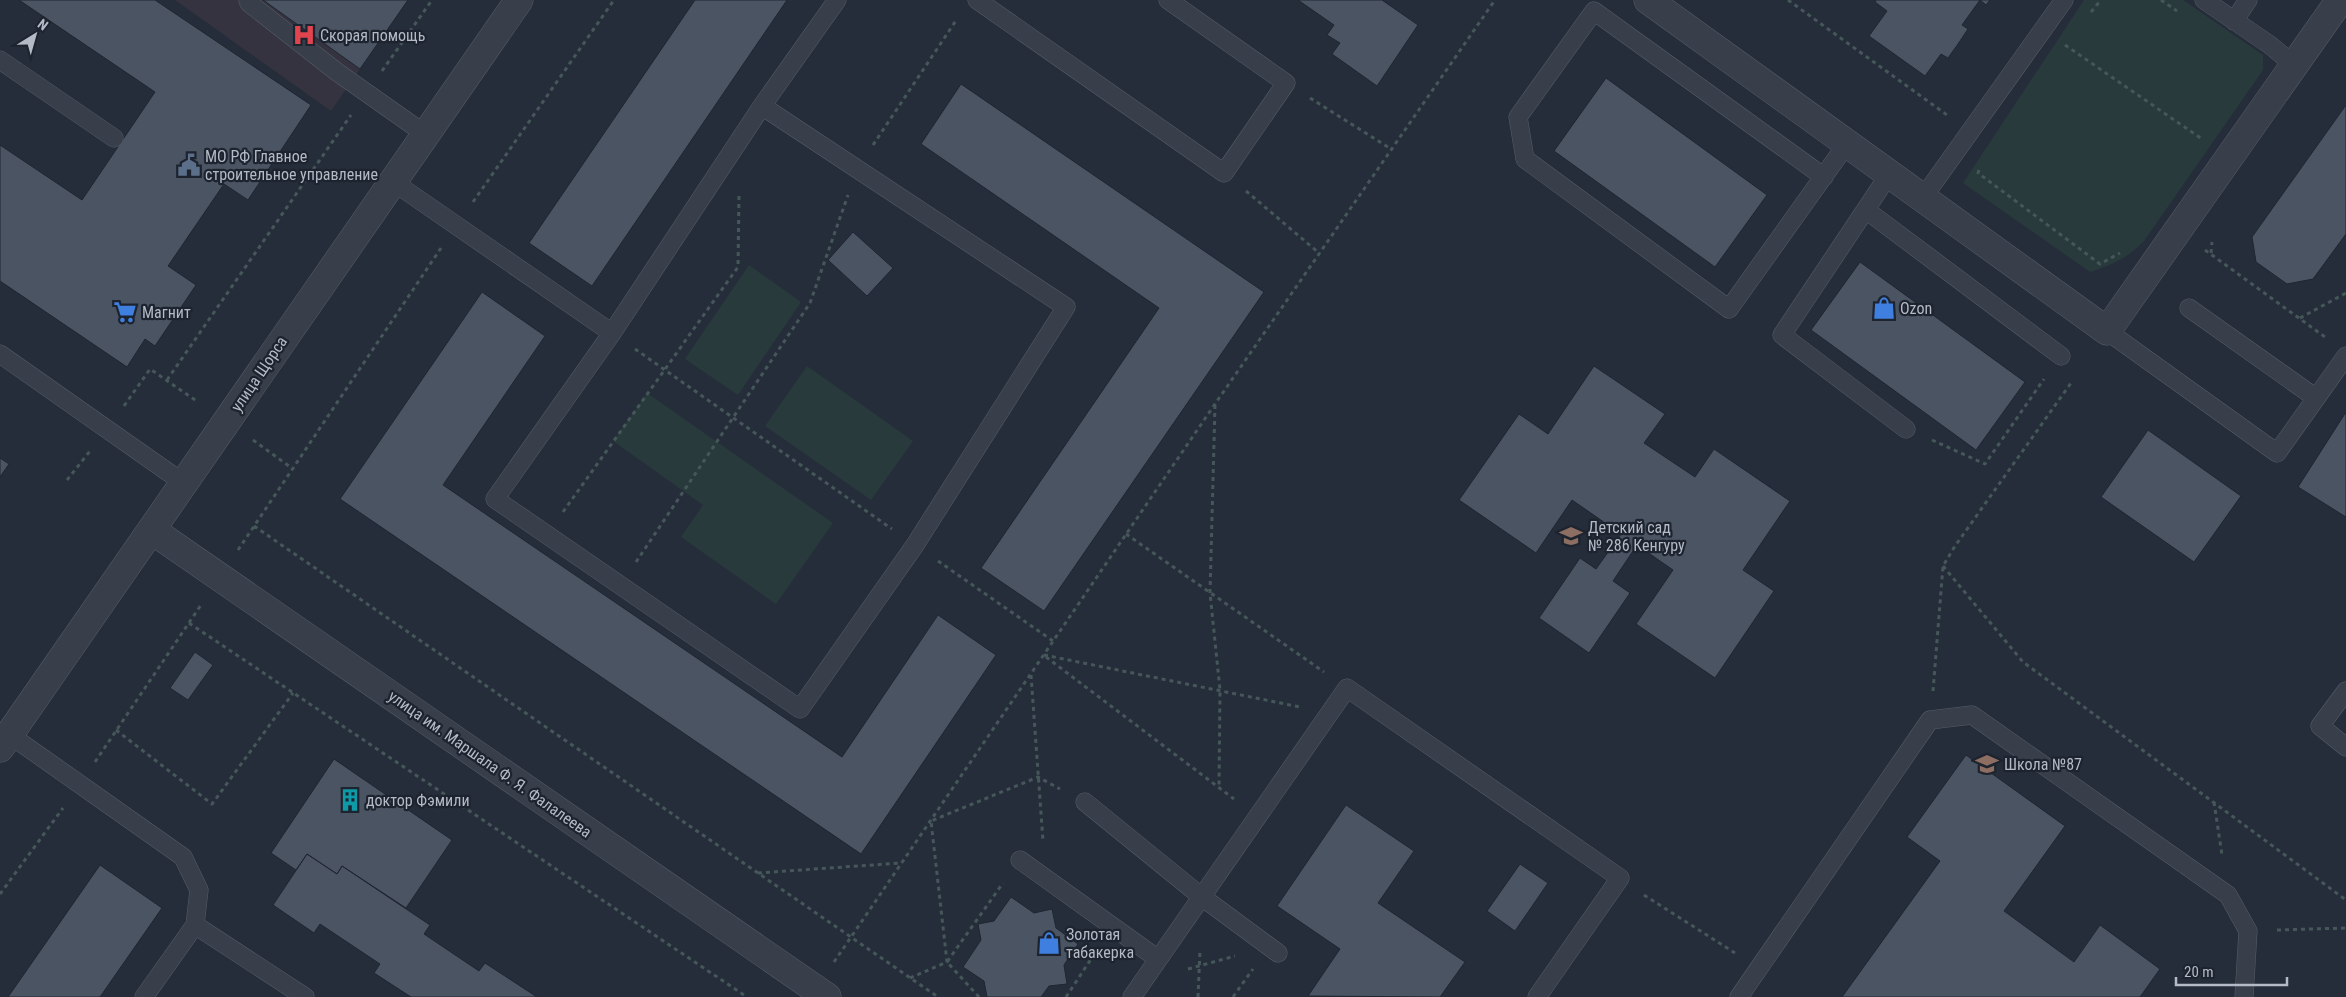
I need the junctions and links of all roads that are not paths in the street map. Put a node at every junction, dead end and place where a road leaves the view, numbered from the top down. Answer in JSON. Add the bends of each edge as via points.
{"nodes":[{"id":1,"x":248,"y":0,"type":"edge"},
{"id":2,"x":519,"y":0,"type":"edge"},
{"id":3,"x":837,"y":0,"type":"edge"},
{"id":4,"x":977,"y":0,"type":"edge"},
{"id":5,"x":1168,"y":0,"type":"edge"},
{"id":6,"x":2064,"y":0,"type":"edge"},
{"id":7,"x":2204,"y":0,"type":"edge"},
{"id":8,"x":2248,"y":0,"type":"edge"},
{"id":9,"x":2340,"y":0,"type":"edge"},
{"id":10,"x":1659,"y":3,"type":"edge"},
{"id":11,"x":2234,"y":21,"type":"junction"},
{"id":12,"x":0,"y":60,"type":"edge"},
{"id":13,"x":2294,"y":65,"type":"junction"},
{"id":14,"x":762,"y":106,"type":"junction"},
{"id":15,"x":425,"y":134,"type":"junction"},
{"id":16,"x":114,"y":138,"type":"dead end"},
{"id":17,"x":1846,"y":145,"type":"junction"},
{"id":18,"x":1824,"y":176,"type":"junction"},
{"id":19,"x":1888,"y":176,"type":"junction"},
{"id":20,"x":392,"y":181,"type":"junction"},
{"id":21,"x":1922,"y":199,"type":"junction"},
{"id":22,"x":1866,"y":210,"type":"junction"},
{"id":23,"x":2189,"y":308,"type":"dead end"},
{"id":24,"x":2107,"y":332,"type":"junction"},
{"id":25,"x":612,"y":333,"type":"junction"},
{"id":26,"x":0,"y":354,"type":"edge"},
{"id":27,"x":2061,"y":356,"type":"road end"},
{"id":28,"x":2346,"y":356,"type":"edge"},
{"id":29,"x":2316,"y":398,"type":"junction"},
{"id":30,"x":1906,"y":429,"type":"road end"},
{"id":31,"x":186,"y":484,"type":"junction"},
{"id":32,"x":153,"y":531,"type":"junction"},
{"id":33,"x":2346,"y":692,"type":"edge"},
{"id":34,"x":5,"y":742,"type":"edge"},
{"id":35,"x":2346,"y":747,"type":"edge"},
{"id":36,"x":1085,"y":802,"type":"road end"},
{"id":37,"x":1020,"y":860,"type":"road end"},
{"id":38,"x":1202,"y":897,"type":"junction"},
{"id":39,"x":195,"y":925,"type":"junction"},
{"id":40,"x":1273,"y":950,"type":"road end"},
{"id":41,"x":1158,"y":959,"type":"junction"},
{"id":42,"x":821,"y":993,"type":"edge"},
{"id":43,"x":144,"y":997,"type":"edge"},
{"id":44,"x":305,"y":997,"type":"edge"},
{"id":45,"x":1132,"y":997,"type":"edge"},
{"id":46,"x":1537,"y":997,"type":"edge"},
{"id":47,"x":1739,"y":997,"type":"edge"},
{"id":48,"x":2244,"y":997,"type":"edge"}],
"edges":[{"from":1,"to":15,"type":"lane","via":[[322,60]]},
{"from":2,"to":15,"type":"street","name":"улица Щорса"},
{"from":3,"to":14,"type":"lane"},
{"from":4,"to":5,"type":"lane","via":[[1224,173],[1286,83]]},
{"from":6,"to":21,"type":"lane"},
{"from":7,"to":11,"type":"lane"},
{"from":8,"to":11,"type":"lane"},
{"from":9,"to":13,"type":"street"},
{"from":10,"to":17,"type":"street"},
{"from":11,"to":13,"type":"lane"},
{"from":12,"to":16,"type":"lane"},
{"from":13,"to":24,"type":"street"},
{"from":14,"to":25,"type":"lane"},
{"from":14,"to":25,"type":"lane","via":[[1066,307],[914,545],[800,709],[495,499]]},
{"from":15,"to":20,"type":"street","name":"улица Щорса"},
{"from":17,"to":18,"type":"lane"},
{"from":17,"to":19,"type":"street"},
{"from":18,"to":18,"type":"lane","via":[[1729,309],[1525,159],[1518,117],[1594,11]]},
{"from":19,"to":21,"type":"street"},
{"from":19,"to":22,"type":"lane"},
{"from":20,"to":25,"type":"lane"},
{"from":20,"to":31,"type":"street","name":"улица Щорса"},
{"from":21,"to":24,"type":"street"},
{"from":22,"to":27,"type":"lane"},
{"from":22,"to":30,"type":"lane","via":[[1782,335]]},
{"from":23,"to":29,"type":"lane"},
{"from":24,"to":29,"type":"lane","via":[[2277,453]]},
{"from":26,"to":31,"type":"lane"},
{"from":28,"to":29,"type":"lane"},
{"from":31,"to":32,"type":"street","name":"улица Щорса"},
{"from":32,"to":34,"type":"street","name":"улица Щорса"},
{"from":32,"to":42,"type":"street","name":"улица им. Маршала Ф. Я. Фалалеева"},
{"from":33,"to":35,"type":"lane","via":[[2320,726]]},
{"from":34,"to":39,"type":"lane","via":[[80,784],[183,857],[199,890]]},
{"from":36,"to":38,"type":"lane"},
{"from":37,"to":41,"type":"lane"},
{"from":38,"to":40,"type":"lane"},
{"from":38,"to":41,"type":"lane"},
{"from":38,"to":46,"type":"lane","via":[[1347,688],[1620,878]]},
{"from":39,"to":43,"type":"lane"},
{"from":39,"to":44,"type":"lane"},
{"from":41,"to":45,"type":"lane"},
{"from":47,"to":48,"type":"lane","via":[[1930,720],[1972,715],[2228,894],[2248,931]]}]}
